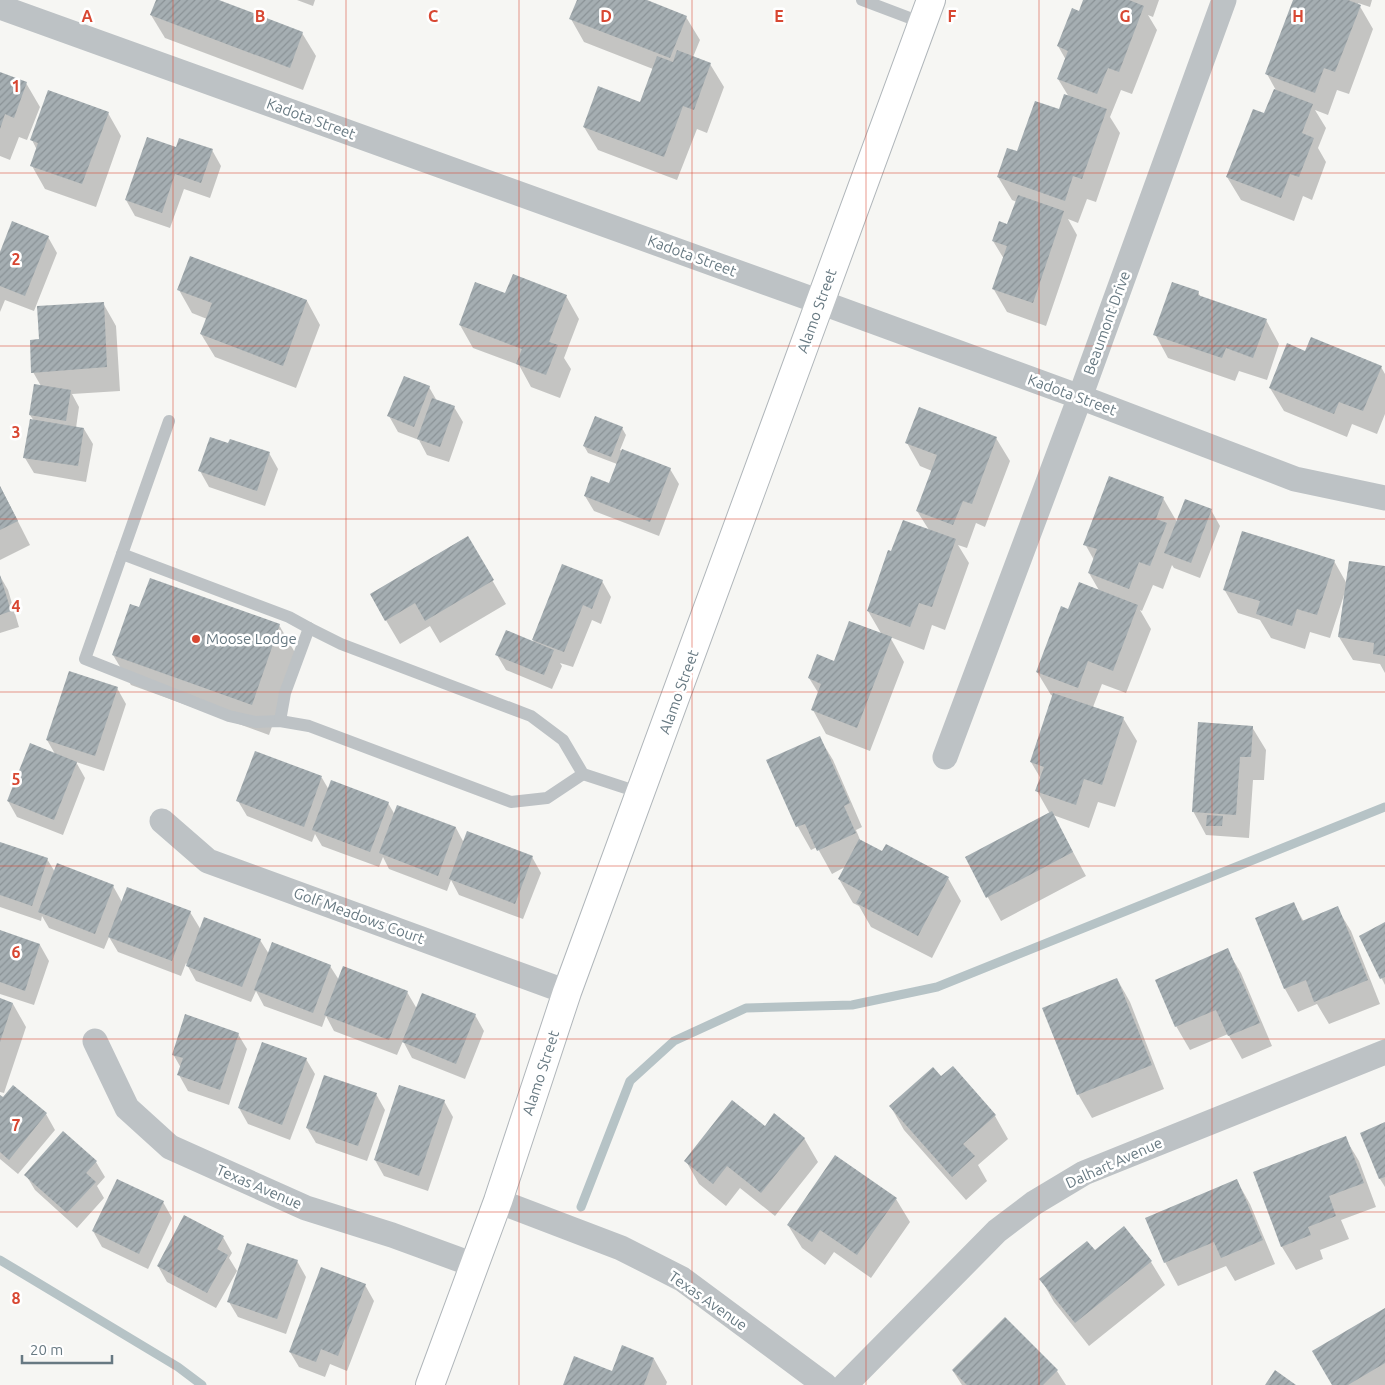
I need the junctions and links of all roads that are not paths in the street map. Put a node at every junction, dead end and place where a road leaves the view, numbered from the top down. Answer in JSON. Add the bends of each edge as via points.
{"nodes":[{"id":1,"x":864,"y":0,"type":"edge"},
{"id":2,"x":1224,"y":0,"type":"edge"},
{"id":3,"x":0,"y":7,"type":"edge"},
{"id":4,"x":927,"y":11,"type":"edge"},
{"id":5,"x":820,"y":302,"type":"junction"},
{"id":6,"x":1080,"y":397,"type":"junction"},
{"id":7,"x":168,"y":421,"type":"dead end"},
{"id":8,"x":1385,"y":498,"type":"edge"},
{"id":9,"x":122,"y":554,"type":"junction"},
{"id":10,"x":309,"y":628,"type":"junction"},
{"id":11,"x":280,"y":721,"type":"junction"},
{"id":12,"x":945,"y":757,"type":"dead end"},
{"id":13,"x":583,"y":774,"type":"junction"},
{"id":14,"x":641,"y":793,"type":"junction"},
{"id":15,"x":162,"y":821,"type":"dead end"},
{"id":16,"x":567,"y":992,"type":"junction"},
{"id":17,"x":95,"y":1041,"type":"dead end"},
{"id":18,"x":1385,"y":1052,"type":"edge"},
{"id":19,"x":498,"y":1201,"type":"junction"},
{"id":20,"x":474,"y":1265,"type":"junction"},
{"id":21,"x":430,"y":1385,"type":"edge"},
{"id":22,"x":825,"y":1385,"type":"edge"},
{"id":23,"x":845,"y":1385,"type":"edge"}],
"edges":[{"from":1,"to":4,"type":"lane"},
{"from":2,"to":6,"type":"street","name":"Beaumont Drive"},
{"from":3,"to":5,"type":"street","name":"Kadota Street"},
{"from":4,"to":5,"type":"main road","name":"Alamo Street"},
{"from":5,"to":6,"type":"street","name":"Kadota Street"},
{"from":5,"to":14,"type":"main road","name":"Alamo Street"},
{"from":6,"to":8,"type":"street","name":"Kadota Street","via":[[1295,479]]},
{"from":6,"to":12,"type":"street","name":"Beaumont Drive"},
{"from":7,"to":9,"type":"lane"},
{"from":9,"to":10,"type":"lane","via":[[290,617]]},
{"from":9,"to":11,"type":"lane","via":[[85,659],[229,716],[255,722]]},
{"from":10,"to":11,"type":"lane","via":[[285,693]]},
{"from":10,"to":13,"type":"lane","via":[[341,644],[531,716],[563,740]]},
{"from":11,"to":13,"type":"lane","via":[[309,726],[511,802],[547,798]]},
{"from":13,"to":14,"type":"lane"},
{"from":14,"to":16,"type":"main road","name":"Alamo Street"},
{"from":15,"to":16,"type":"street","name":"Golf Meadows Court","via":[[208,861]]},
{"from":16,"to":19,"type":"main road","name":"Alamo Street"},
{"from":17,"to":20,"type":"street","name":"Texas Avenue","via":[[127,1108],[170,1147],[306,1208]]},
{"from":18,"to":23,"type":"street","name":"Dalhart Avenue","via":[[1084,1173],[1034,1202],[997,1230]]},
{"from":19,"to":20,"type":"main road","name":"Alamo Street"},
{"from":19,"to":22,"type":"street","name":"Texas Avenue","via":[[621,1248],[682,1279]]},
{"from":20,"to":21,"type":"main road","name":"Alamo Street"}]}
